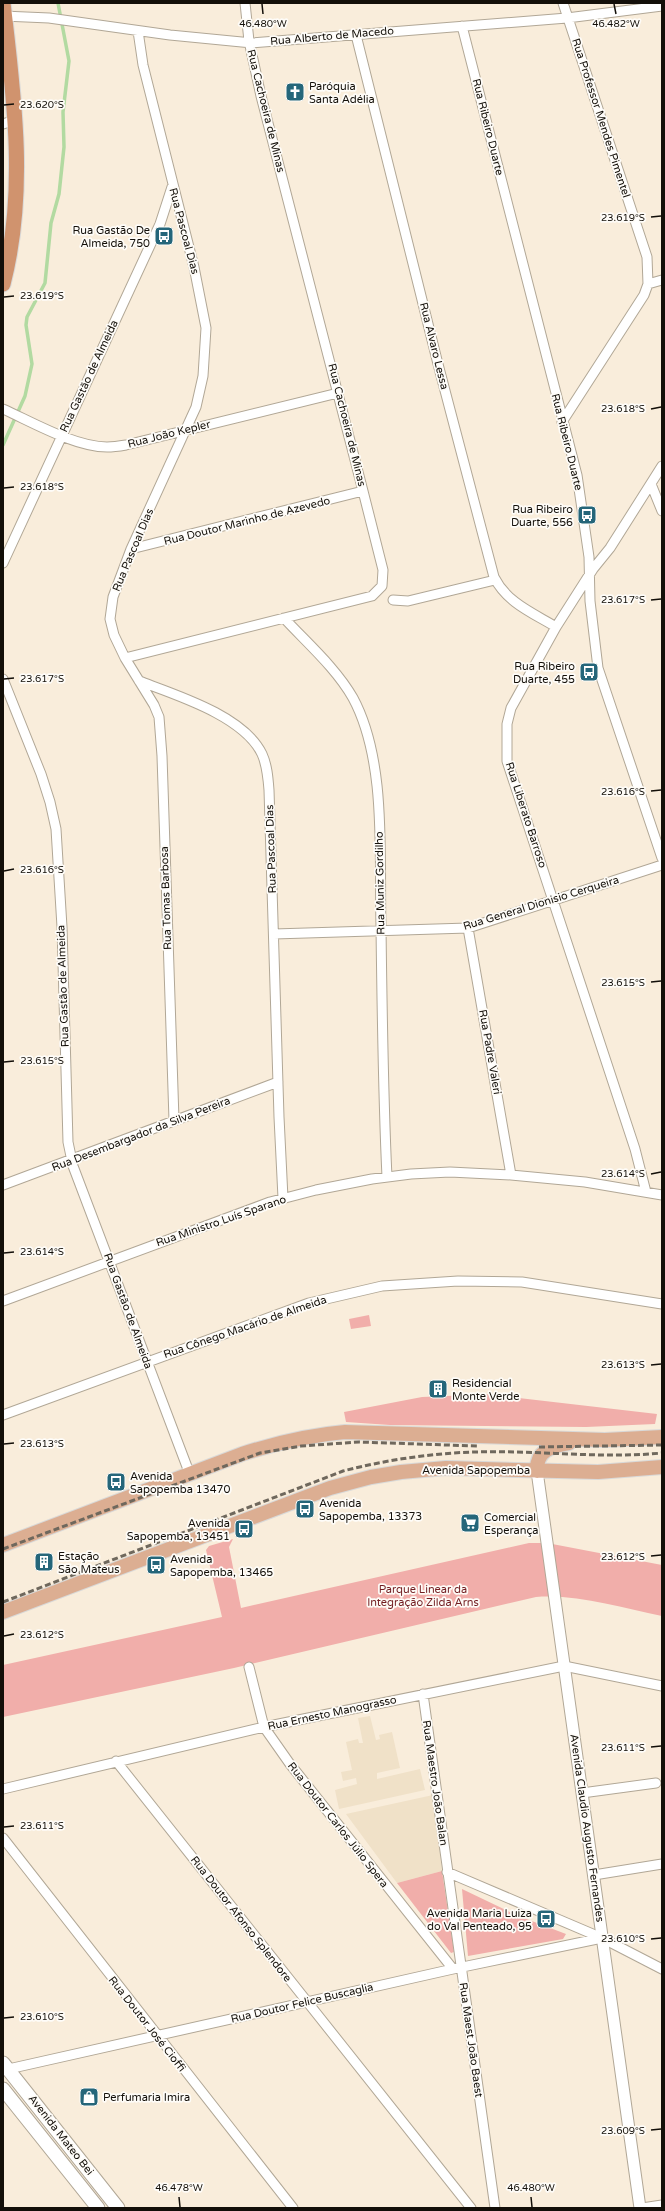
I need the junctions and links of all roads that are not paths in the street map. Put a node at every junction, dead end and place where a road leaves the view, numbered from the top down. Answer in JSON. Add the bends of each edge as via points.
{"nodes":[{"id":1,"x":245,"y":3,"type":"edge"},
{"id":2,"x":563,"y":3,"type":"edge"},
{"id":3,"x":662,"y":6,"type":"edge"},
{"id":4,"x":4,"y":12,"type":"edge"},
{"id":5,"x":568,"y":18,"type":"junction"},
{"id":6,"x":462,"y":26,"type":"junction"},
{"id":7,"x":138,"y":31,"type":"junction"},
{"id":8,"x":356,"y":35,"type":"junction"},
{"id":9,"x":249,"y":43,"type":"junction"},
{"id":10,"x":9,"y":122,"type":"edge"},
{"id":11,"x":172,"y":187,"type":"junction"},
{"id":12,"x":662,"y":280,"type":"edge"},
{"id":13,"x":3,"y":284,"type":"edge"},
{"id":14,"x":648,"y":284,"type":"junction"},
{"id":15,"x":338,"y":393,"type":"junction"},
{"id":16,"x":5,"y":410,"type":"edge"},
{"id":17,"x":562,"y":422,"type":"junction"},
{"id":18,"x":186,"y":430,"type":"junction"},
{"id":19,"x":62,"y":435,"type":"junction"},
{"id":20,"x":662,"y":466,"type":"edge"},
{"id":21,"x":651,"y":484,"type":"junction"},
{"id":22,"x":363,"y":491,"type":"junction"},
{"id":23,"x":662,"y":511,"type":"edge"},
{"id":24,"x":131,"y":550,"type":"junction"},
{"id":25,"x":3,"y":564,"type":"edge"},
{"id":26,"x":589,"y":576,"type":"junction"},
{"id":27,"x":495,"y":580,"type":"junction"},
{"id":28,"x":394,"y":600,"type":"dead end"},
{"id":29,"x":284,"y":618,"type":"junction"},
{"id":30,"x":556,"y":627,"type":"junction"},
{"id":31,"x":125,"y":658,"type":"junction"},
{"id":32,"x":3,"y":678,"type":"edge"},
{"id":33,"x":139,"y":681,"type":"junction"},
{"id":34,"x":662,"y":858,"type":"edge"},
{"id":35,"x":662,"y":865,"type":"edge"},
{"id":36,"x":553,"y":900,"type":"junction"},
{"id":37,"x":468,"y":928,"type":"junction"},
{"id":38,"x":381,"y":932,"type":"junction"},
{"id":39,"x":274,"y":934,"type":"junction"},
{"id":40,"x":278,"y":1082,"type":"junction"},
{"id":41,"x":174,"y":1120,"type":"junction"},
{"id":42,"x":71,"y":1160,"type":"junction"},
{"id":43,"x":511,"y":1175,"type":"junction"},
{"id":44,"x":387,"y":1177,"type":"junction"},
{"id":45,"x":3,"y":1185,"type":"edge"},
{"id":46,"x":646,"y":1192,"type":"junction"},
{"id":47,"x":662,"y":1195,"type":"edge"},
{"id":48,"x":283,"y":1198,"type":"junction"},
{"id":49,"x":110,"y":1261,"type":"junction"},
{"id":50,"x":3,"y":1301,"type":"edge"},
{"id":51,"x":662,"y":1304,"type":"edge"},
{"id":52,"x":146,"y":1361,"type":"junction"},
{"id":53,"x":3,"y":1415,"type":"edge"},
{"id":54,"x":662,"y":1437,"type":"edge"},
{"id":55,"x":597,"y":1440,"type":"junction"},
{"id":56,"x":662,"y":1467,"type":"edge"},
{"id":57,"x":537,"y":1471,"type":"junction"},
{"id":58,"x":189,"y":1472,"type":"junction"},
{"id":59,"x":3,"y":1545,"type":"edge"},
{"id":60,"x":3,"y":1612,"type":"edge"},
{"id":61,"x":564,"y":1666,"type":"junction"},
{"id":62,"x":249,"y":1667,"type":"dead end"},
{"id":63,"x":662,"y":1686,"type":"edge"},
{"id":64,"x":423,"y":1694,"type":"junction"},
{"id":65,"x":264,"y":1727,"type":"junction"},
{"id":66,"x":116,"y":1761,"type":"junction"},
{"id":67,"x":656,"y":1783,"type":"dead end"},
{"id":68,"x":3,"y":1789,"type":"edge"},
{"id":69,"x":582,"y":1793,"type":"junction"},
{"id":70,"x":3,"y":1838,"type":"edge"},
{"id":71,"x":662,"y":1864,"type":"edge"},
{"id":72,"x":447,"y":1872,"type":"junction"},
{"id":73,"x":594,"y":1875,"type":"junction"},
{"id":74,"x":602,"y":1938,"type":"junction"},
{"id":75,"x":457,"y":1968,"type":"junction"},
{"id":76,"x":662,"y":1969,"type":"edge"},
{"id":77,"x":306,"y":2002,"type":"junction"},
{"id":78,"x":156,"y":2036,"type":"junction"},
{"id":79,"x":5,"y":2068,"type":"edge"},
{"id":80,"x":3,"y":2089,"type":"edge"},
{"id":81,"x":662,"y":2205,"type":"edge"},
{"id":82,"x":98,"y":2208,"type":"edge"},
{"id":83,"x":118,"y":2208,"type":"edge"},
{"id":84,"x":293,"y":2208,"type":"edge"},
{"id":85,"x":471,"y":2208,"type":"edge"},
{"id":86,"x":495,"y":2208,"type":"edge"},
{"id":87,"x":641,"y":2208,"type":"edge"}],
"edges":[{"from":1,"to":9,"type":"street","name":"Rua Cachoeira de Minas"},
{"from":2,"to":5,"type":"street","name":"Rua Professor Mendes Pimentel"},
{"from":3,"to":5,"type":"street","name":"Rua Alberto de Macedo"},
{"from":4,"to":7,"type":"street","name":"Rua Alberto de Macedo"},
{"from":4,"to":10,"type":"highway"},
{"from":5,"to":6,"type":"street","name":"Rua Alberto de Macedo"},
{"from":5,"to":14,"type":"street","name":"Rua Professor Mendes Pimentel","via":[[646,257]]},
{"from":6,"to":8,"type":"street","name":"Rua Alberto de Macedo"},
{"from":6,"to":17,"type":"street","name":"Rua Ribeiro Duarte"},
{"from":7,"to":9,"type":"street","name":"Rua Alberto de Macedo"},
{"from":7,"to":11,"type":"street","name":"Rua Pascoal Dias","via":[[143,66]]},
{"from":8,"to":9,"type":"street","name":"Rua Alberto de Macedo"},
{"from":8,"to":27,"type":"street","name":"Rua Alvaro Lessa"},
{"from":9,"to":15,"type":"street","name":"Rua Cachoeira de Minas"},
{"from":10,"to":13,"type":"highway","via":[[17,182],[14,219]]},
{"from":11,"to":18,"type":"street","name":"Rua Pascoal Dias","via":[[194,267],[206,328],[204,376],[196,407]]},
{"from":11,"to":19,"type":"street","name":"Rua Gastão de Almeida","via":[[160,224]]},
{"from":12,"to":14,"type":"street"},
{"from":14,"to":17,"type":"street","name":"Rua Professor Mendes Pimentel","via":[[644,295]]},
{"from":15,"to":18,"type":"street","name":"Rua João Kepler"},
{"from":15,"to":22,"type":"street","name":"Rua Cachoeira de Minas"},
{"from":16,"to":19,"type":"street","name":"Rua João Kepler"},
{"from":17,"to":26,"type":"street","name":"Rua Ribeiro Duarte","via":[[577,475],[589,557]]},
{"from":18,"to":19,"type":"street","name":"Rua João Kepler","via":[[126,445],[107,447],[89,445]]},
{"from":18,"to":24,"type":"street","name":"Rua Pascoal Dias"},
{"from":19,"to":25,"type":"street","name":"Rua Gastão de Almeida"},
{"from":20,"to":21,"type":"street","name":"Rua Liberato Barroso"},
{"from":21,"to":23,"type":"street"},
{"from":21,"to":26,"type":"street","name":"Rua Liberato Barroso"},
{"from":22,"to":24,"type":"street","name":"Rua Doutor Marinho de Azevedo"},
{"from":22,"to":29,"type":"street","name":"Rua Cachoeira de Minas","via":[[383,570],[382,586],[372,596]]},
{"from":24,"to":31,"type":"street","name":"Rua Pascoal Dias","via":[[113,597],[110,619],[114,635]]},
{"from":26,"to":30,"type":"street","name":"Rua Liberato Barroso"},
{"from":26,"to":34,"type":"street","name":"Rua Ribeiro Duarte","via":[[598,668]]},
{"from":27,"to":28,"type":"street","via":[[408,601]]},
{"from":27,"to":30,"type":"street","name":"Rua Alvaro Lessa","via":[[502,592],[513,602]]},
{"from":29,"to":31,"type":"street","name":"Rua Cachoeira de Minas"},
{"from":29,"to":38,"type":"street","name":"Rua Muniz Gordilho","via":[[342,682],[353,698],[369,738],[374,757],[379,822]]},
{"from":30,"to":36,"type":"street","name":"Rua Liberato Barroso","via":[[511,708],[506,742],[507,761]]},
{"from":31,"to":33,"type":"street","name":"Rua Pascoal Dias"},
{"from":32,"to":42,"type":"street","name":"Rua Gastão de Almeida","via":[[41,774],[56,829],[68,1142]]},
{"from":33,"to":39,"type":"street","name":"Rua Pascoal Dias","via":[[229,720],[252,739],[261,753],[267,766],[269,790]]},
{"from":33,"to":41,"type":"street","name":"Rua Tomas Barbosa","via":[[159,717],[161,736]]},
{"from":35,"to":36,"type":"street","name":"Rua General Dionisio Cerqueira"},
{"from":36,"to":37,"type":"street","name":"Rua General Dionisio Cerqueira"},
{"from":36,"to":46,"type":"street","name":"Rua Liberato Barroso","via":[[635,1148]]},
{"from":37,"to":38,"type":"street","name":"Rua General Dionisio Cerqueira"},
{"from":37,"to":43,"type":"street","name":"Rua Padre Valeri"},
{"from":38,"to":39,"type":"street","name":"Rua General Dionisio Cerqueira"},
{"from":38,"to":44,"type":"street","name":"Rua Muniz Gordilho"},
{"from":39,"to":40,"type":"street","name":"Rua Pascoal Dias"},
{"from":40,"to":41,"type":"street","name":"Rua Desembargador da Silva Pereira"},
{"from":40,"to":48,"type":"street","name":"Rua Pascoal Dias"},
{"from":41,"to":42,"type":"street","name":"Rua Desembargador da Silva Pereira"},
{"from":42,"to":45,"type":"street","name":"Rua Desembargador da Silva Pereira"},
{"from":42,"to":49,"type":"street","name":"Rua Gastão de Almeida"},
{"from":43,"to":44,"type":"street","name":"Rua Ministro Luís Sparano","via":[[450,1172]]},
{"from":43,"to":46,"type":"street","name":"Rua Ministro Luís Sparano","via":[[585,1182]]},
{"from":44,"to":48,"type":"street","name":"Rua Ministro Luís Sparano"},
{"from":46,"to":47,"type":"street","name":"Rua Ministro Luís Sparano"},
{"from":48,"to":49,"type":"street","name":"Rua Ministro Luís Sparano"},
{"from":49,"to":50,"type":"street","name":"Rua Ministro Luís Sparano"},
{"from":49,"to":52,"type":"street","name":"Rua Gastão de Almeida"},
{"from":51,"to":52,"type":"street","name":"Rua Cônego Macário de Almeida","via":[[522,1282],[458,1281],[382,1286],[309,1303]]},
{"from":52,"to":53,"type":"street","name":"Rua Cônego Macário de Almeida"},
{"from":52,"to":58,"type":"street","name":"Rua Gastão de Almeida"},
{"from":54,"to":55,"type":"main road"},
{"from":55,"to":57,"type":"main road","via":[[564,1444],[546,1450],[539,1456]]},
{"from":55,"to":58,"type":"main road","via":[[345,1432],[281,1441]]},
{"from":56,"to":57,"type":"main road","name":"Avenida Sapopemba","via":[[598,1472]]},
{"from":57,"to":60,"type":"main road","name":"Avenida Sapopemba","via":[[446,1468],[401,1472],[352,1481]]},
{"from":57,"to":61,"type":"street","name":"Avenida Claudio Augusto Fernandes"},
{"from":58,"to":59,"type":"main road"},
{"from":61,"to":63,"type":"street","name":"Rua Ernesto Manograsso"},
{"from":61,"to":64,"type":"street","name":"Rua Ernesto Manograsso"},
{"from":61,"to":69,"type":"street","name":"Avenida Claudio Augusto Fernandes"},
{"from":62,"to":65,"type":"street","name":"Rua Doutor Carlos Júlio Spera"},
{"from":64,"to":65,"type":"street","name":"Rua Ernesto Manograsso"},
{"from":64,"to":72,"type":"street","name":"Rua Maestro João Balan"},
{"from":65,"to":66,"type":"street","name":"Rua Ernesto Manograsso"},
{"from":65,"to":75,"type":"street","name":"Rua Doutor Carlos Júlio Spera","via":[[290,1764]]},
{"from":66,"to":68,"type":"street","name":"Rua Ernesto Manograsso"},
{"from":66,"to":77,"type":"street","name":"Rua Doutor Afonso Splendore"},
{"from":67,"to":69,"type":"street"},
{"from":69,"to":73,"type":"street","name":"Avenida Claudio Augusto Fernandes"},
{"from":70,"to":78,"type":"street","name":"Rua Doutor José Cioffi"},
{"from":71,"to":73,"type":"street"},
{"from":72,"to":74,"type":"street"},
{"from":72,"to":75,"type":"street","name":"Rua Maest João Baest"},
{"from":73,"to":74,"type":"street","name":"Avenida Claudio Augusto Fernandes"},
{"from":74,"to":75,"type":"street","name":"Rua Doutor Felice Buscaglia"},
{"from":74,"to":76,"type":"street"},
{"from":74,"to":87,"type":"street","name":"Avenida Claudio Augusto Fernandes"},
{"from":75,"to":77,"type":"street","name":"Rua Doutor Felice Buscaglia"},
{"from":75,"to":86,"type":"street","name":"Rua Maest João Baest"},
{"from":77,"to":78,"type":"street","name":"Rua Doutor Felice Buscaglia"},
{"from":77,"to":85,"type":"street","name":"Rua Doutor Afonso Splendore"},
{"from":78,"to":79,"type":"street","name":"Rua Doutor Felice Buscaglia"},
{"from":78,"to":84,"type":"street","name":"Rua Doutor José Cioffi"},
{"from":79,"to":83,"type":"main road","name":"Avenida Mateo Bei"},
{"from":80,"to":82,"type":"main road","name":"Avenida Mateo Bei"},
{"from":81,"to":87,"type":"street"}]}
